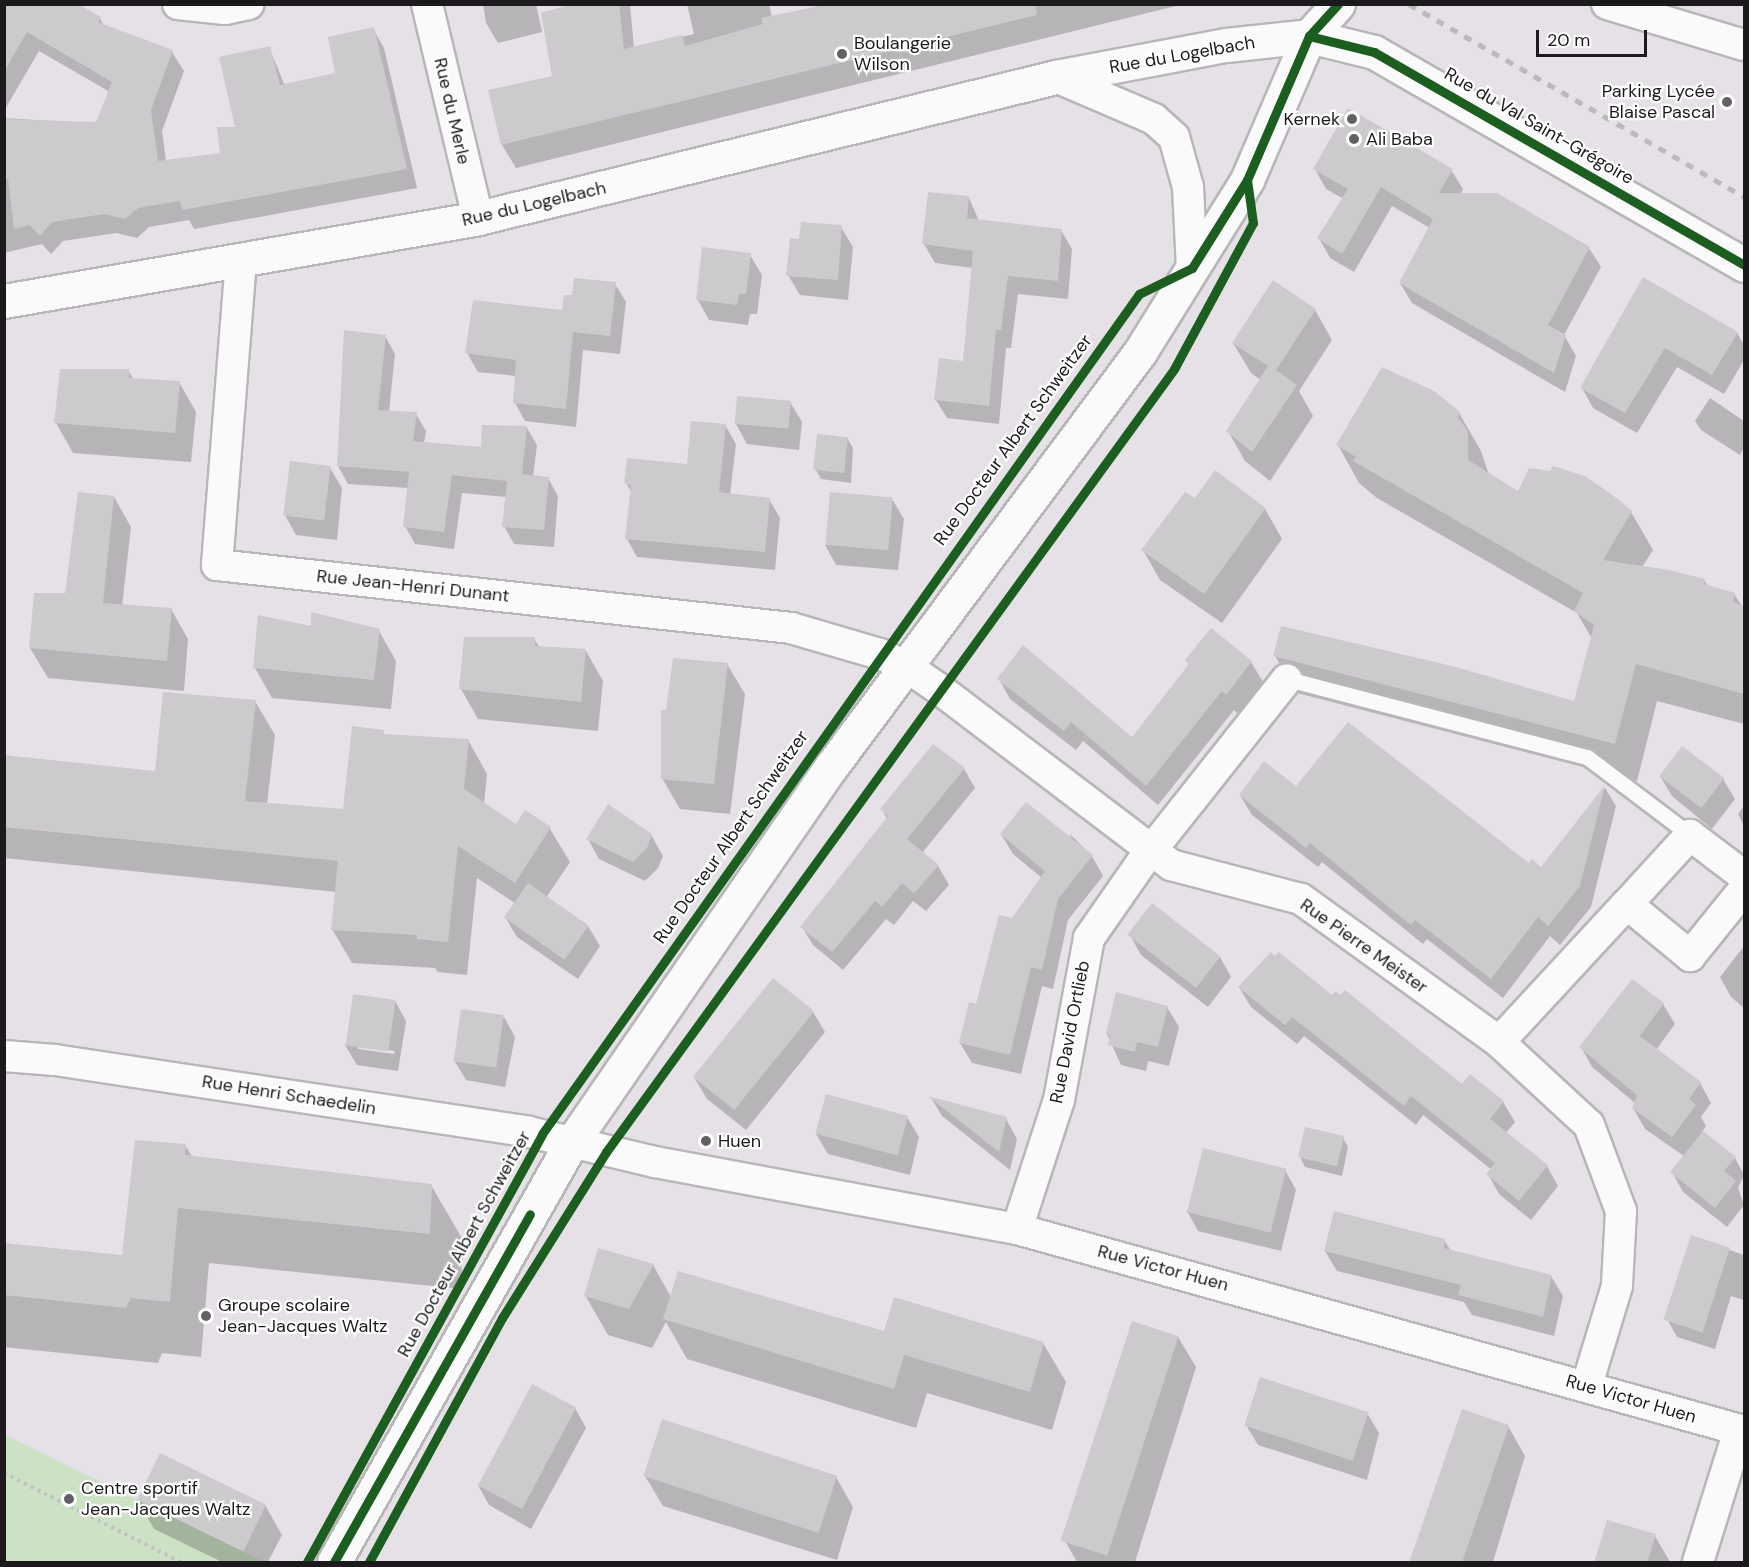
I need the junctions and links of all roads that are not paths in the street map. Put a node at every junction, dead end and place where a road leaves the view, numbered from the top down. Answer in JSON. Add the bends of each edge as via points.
{"nodes":[{"id":1,"x":178,"y":4,"type":"edge"},
{"id":2,"x":248,"y":4,"type":"edge"},
{"id":3,"x":427,"y":4,"type":"edge"},
{"id":4,"x":1338,"y":4,"type":"edge"},
{"id":5,"x":1607,"y":4,"type":"edge"},
{"id":6,"x":1309,"y":36,"type":"junction"},
{"id":7,"x":1744,"y":45,"type":"edge"},
{"id":8,"x":1056,"y":77,"type":"junction"},
{"id":9,"x":478,"y":218,"type":"junction"},
{"id":10,"x":241,"y":260,"type":"junction"},
{"id":11,"x":1744,"y":265,"type":"edge"},
{"id":12,"x":1192,"y":268,"type":"junction"},
{"id":13,"x":4,"y":301,"type":"edge"},
{"id":14,"x":906,"y":666,"type":"junction"},
{"id":15,"x":1287,"y":679,"type":"joint"},
{"id":16,"x":1690,"y":836,"type":"junction"},
{"id":17,"x":1152,"y":850,"type":"junction"},
{"id":18,"x":1744,"y":876,"type":"edge"},
{"id":19,"x":1744,"y":889,"type":"edge"},
{"id":20,"x":1627,"y":904,"type":"junction"},
{"id":21,"x":1499,"y":1042,"type":"junction"},
{"id":22,"x":4,"y":1056,"type":"edge"},
{"id":23,"x":572,"y":1142,"type":"junction"},
{"id":24,"x":1017,"y":1229,"type":"junction"},
{"id":25,"x":1587,"y":1385,"type":"junction"},
{"id":26,"x":1742,"y":1431,"type":"edge"},
{"id":27,"x":334,"y":1563,"type":"edge"},
{"id":28,"x":1698,"y":1563,"type":"edge"}],
"edges":[{"from":1,"to":2,"type":"street","via":[[225,9]]},
{"from":3,"to":9,"type":"street","name":"Rue du Merle"},
{"from":4,"to":6,"type":"street"},
{"from":5,"to":7,"type":"street"},
{"from":6,"to":8,"type":"street","name":"Rue du Logelbach","via":[[1226,45]]},
{"from":6,"to":11,"type":"street","name":"Rue du Val Saint-Grégoire","via":[[1374,52]]},
{"from":6,"to":12,"type":"street","via":[[1247,180]]},
{"from":8,"to":9,"type":"street","name":"Rue du Logelbach"},
{"from":8,"to":12,"type":"street","name":"Rue du Logelbach","via":[[1154,119],[1173,137],[1188,187]]},
{"from":9,"to":10,"type":"street","name":"Rue du Logelbach"},
{"from":10,"to":13,"type":"street","name":"Rue du Logelbach"},
{"from":10,"to":14,"type":"street","name":"Rue Jean-Henri Dunant","via":[[217,565],[791,628]]},
{"from":12,"to":14,"type":"street","via":[[1140,352]]},
{"from":14,"to":17,"type":"street","name":"Rue Pierre Meister"},
{"from":14,"to":23,"type":"street","via":[[831,767]]},
{"from":15,"to":16,"type":"lane","via":[[1587,757]]},
{"from":15,"to":17,"type":"street"},
{"from":16,"to":18,"type":"street"},
{"from":16,"to":20,"type":"street"},
{"from":17,"to":21,"type":"street","name":"Rue Pierre Meister","via":[[1172,865],[1301,899]]},
{"from":17,"to":24,"type":"street","name":"Rue David Ortlieb","via":[[1089,938],[1059,1100]]},
{"from":19,"to":20,"type":"street","via":[[1690,956]]},
{"from":20,"to":21,"type":"street"},
{"from":21,"to":25,"type":"street","name":"Rue Pierre Meister","via":[[1589,1125],[1621,1211],[1617,1286]]},
{"from":22,"to":23,"type":"street","name":"Rue Henri Schaedelin","via":[[55,1060],[410,1113]]},
{"from":23,"to":24,"type":"street","name":"Rue Victor Huen","via":[[655,1162]]},
{"from":23,"to":27,"type":"street"},
{"from":24,"to":25,"type":"street","name":"Rue Victor Huen"},
{"from":25,"to":26,"type":"street","name":"Rue Victor Huen"},
{"from":26,"to":28,"type":"street"}]}
